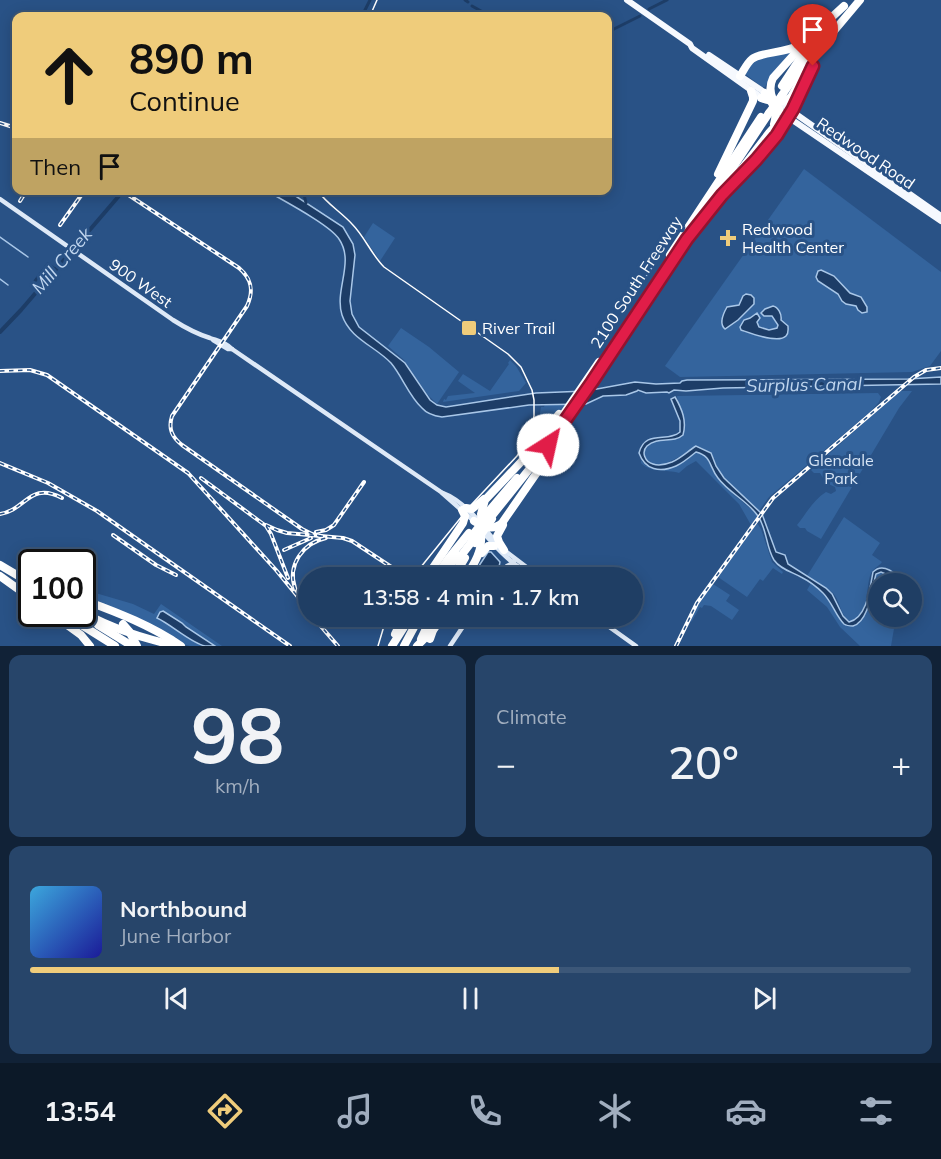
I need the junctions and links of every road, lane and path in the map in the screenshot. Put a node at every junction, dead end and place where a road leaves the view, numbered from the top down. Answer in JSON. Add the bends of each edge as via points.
{"nodes":[{"id":1,"x":627,"y":0,"type":"edge"},
{"id":2,"x":861,"y":0,"type":"edge"},
{"id":3,"x":847,"y":3,"type":"edge"},
{"id":4,"x":808,"y":39,"type":"junction"},
{"id":5,"x":690,"y":44,"type":"junction"},
{"id":6,"x":740,"y":76,"type":"junction"},
{"id":7,"x":797,"y":88,"type":"junction"},
{"id":8,"x":751,"y":91,"type":"junction"},
{"id":9,"x":775,"y":103,"type":"junction"},
{"id":10,"x":746,"y":117,"type":"junction"},
{"id":11,"x":769,"y":133,"type":"junction"},
{"id":12,"x":722,"y":195,"type":"junction"},
{"id":13,"x":0,"y":199,"type":"edge"},
{"id":14,"x":941,"y":216,"type":"edge"},
{"id":15,"x":941,"y":221,"type":"edge"},
{"id":16,"x":687,"y":239,"type":"junction"},
{"id":17,"x":667,"y":260,"type":"junction"},
{"id":18,"x":572,"y":406,"type":"junction"},
{"id":19,"x":517,"y":472,"type":"junction"},
{"id":20,"x":513,"y":508,"type":"junction"},
{"id":21,"x":464,"y":509,"type":"junction"},
{"id":22,"x":490,"y":516,"type":"junction"},
{"id":23,"x":481,"y":527,"type":"junction"},
{"id":24,"x":457,"y":534,"type":"junction"},
{"id":25,"x":472,"y":538,"type":"junction"},
{"id":26,"x":494,"y":546,"type":"junction"},
{"id":27,"x":504,"y":550,"type":"junction"},
{"id":28,"x":515,"y":561,"type":"junction"},
{"id":29,"x":0,"y":564,"type":"edge"},
{"id":30,"x":438,"y":567,"type":"edge"},
{"id":31,"x":443,"y":567,"type":"edge"},
{"id":32,"x":458,"y":567,"type":"edge"},
{"id":33,"x":472,"y":567,"type":"edge"},
{"id":34,"x":472,"y":567,"type":"edge"},
{"id":35,"x":510,"y":567,"type":"edge"},
{"id":36,"x":522,"y":567,"type":"edge"},
{"id":37,"x":18,"y":572,"type":"edge"},
{"id":38,"x":0,"y":575,"type":"edge"},
{"id":39,"x":18,"y":575,"type":"edge"},
{"id":40,"x":18,"y":585,"type":"edge"},
{"id":41,"x":18,"y":588,"type":"edge"},
{"id":42,"x":96,"y":605,"type":"edge"},
{"id":43,"x":96,"y":607,"type":"edge"},
{"id":44,"x":96,"y":621,"type":"edge"},
{"id":45,"x":96,"y":625,"type":"edge"},
{"id":46,"x":70,"y":627,"type":"edge"},
{"id":47,"x":82,"y":627,"type":"edge"},
{"id":48,"x":93,"y":627,"type":"edge"},
{"id":49,"x":399,"y":627,"type":"edge"},
{"id":50,"x":405,"y":627,"type":"edge"},
{"id":51,"x":409,"y":627,"type":"edge"},
{"id":52,"x":414,"y":627,"type":"edge"},
{"id":53,"x":418,"y":627,"type":"edge"},
{"id":54,"x":426,"y":627,"type":"edge"},
{"id":55,"x":434,"y":627,"type":"edge"},
{"id":56,"x":435,"y":627,"type":"edge"},
{"id":57,"x":463,"y":627,"type":"edge"},
{"id":58,"x":609,"y":627,"type":"edge"},
{"id":59,"x":90,"y":646,"type":"edge"},
{"id":60,"x":107,"y":646,"type":"edge"},
{"id":61,"x":115,"y":646,"type":"edge"},
{"id":62,"x":132,"y":646,"type":"edge"},
{"id":63,"x":137,"y":646,"type":"edge"},
{"id":64,"x":180,"y":646,"type":"edge"},
{"id":65,"x":390,"y":646,"type":"edge"},
{"id":66,"x":403,"y":646,"type":"edge"},
{"id":67,"x":409,"y":646,"type":"edge"},
{"id":68,"x":417,"y":646,"type":"edge"},
{"id":69,"x":428,"y":646,"type":"edge"},
{"id":70,"x":450,"y":646,"type":"edge"},
{"id":71,"x":636,"y":646,"type":"edge"}],
"edges":[{"from":1,"to":5,"type":"main road","name":"Redwood Road"},
{"from":2,"to":7,"type":"highway","via":[[814,57]]},
{"from":2,"to":9,"type":"highway","name":"2100 South Freeway","via":[[824,35]]},
{"from":2,"to":12,"type":"highway","bridge":true,"via":[[816,60],[789,116],[768,146]]},
{"from":3,"to":4,"type":"highway"},
{"from":3,"to":9,"type":"highway","name":"2100 South Freeway","via":[[812,43]]},
{"from":4,"to":6,"type":"highway","via":[[790,50],[754,58]]},
{"from":4,"to":9,"type":"highway","via":[[773,78],[770,86]]},
{"from":5,"to":6,"type":"main road","name":"Redwood Road"},
{"from":5,"to":8,"type":"main road","name":"Redwood Road"},
{"from":6,"to":9,"type":"main road","name":"Redwood Road"},
{"from":7,"to":9,"type":"highway","via":[[789,98]]},
{"from":7,"to":9,"type":"highway","via":[[790,104]]},
{"from":8,"to":9,"type":"main road","name":"Redwood Road"},
{"from":8,"to":10,"type":"highway","via":[[753,99]]},
{"from":9,"to":10,"type":"highway","via":[[755,105]]},
{"from":9,"to":11,"type":"highway"},
{"from":9,"to":11,"type":"highway","via":[[776,118]]},
{"from":9,"to":14,"type":"main road","name":"Redwood Road"},
{"from":9,"to":15,"type":"main road","name":"Redwood Road"},
{"from":9,"to":16,"type":"highway","name":"2100 South Freeway"},
{"from":9,"to":17,"type":"highway","name":"2100 South Freeway"},
{"from":10,"to":17,"type":"highway","via":[[720,171]]},
{"from":11,"to":12,"type":"highway"},
{"from":12,"to":16,"type":"highway"},
{"from":13,"to":21,"type":"main road","name":"900 West","via":[[173,320],[230,346]]},
{"from":16,"to":18,"type":"highway","name":"2100 South Freeway","via":[[590,390]]},
{"from":17,"to":18,"type":"highway","name":"2100 South Freeway","via":[[597,362]]},
{"from":18,"to":19,"type":"highway"},
{"from":18,"to":20,"type":"highway","via":[[547,459]]},
{"from":18,"to":22,"type":"highway","via":[[505,502]]},
{"from":19,"to":21,"type":"highway","via":[[476,507]]},
{"from":19,"to":22,"type":"highway"},
{"from":19,"to":23,"type":"highway","via":[[483,502]]},
{"from":20,"to":23,"type":"highway","via":[[498,527]]},
{"from":20,"to":27,"type":"highway","via":[[497,536]]},
{"from":21,"to":23,"type":"main road","name":"900 West"},
{"from":21,"to":24,"type":"highway","via":[[465,520]]},
{"from":22,"to":25,"type":"highway","bridge":true},
{"from":23,"to":24,"type":"highway","via":[[465,527]]},
{"from":23,"to":26,"type":"main road","name":"900 West"},
{"from":23,"to":27,"type":"main road","name":"900 West"},
{"from":23,"to":33,"type":"highway","via":[[481,549]]},
{"from":24,"to":30,"type":"highway"},
{"from":25,"to":31,"type":"highway"},
{"from":25,"to":32,"type":"highway"},
{"from":26,"to":28,"type":"main road","name":"900 West"},
{"from":26,"to":34,"type":"highway","via":[[485,548]]},
{"from":27,"to":28,"type":"main road","name":"900 West"},
{"from":28,"to":35,"type":"main road"},
{"from":28,"to":36,"type":"main road","name":"900 West"},
{"from":29,"to":37,"type":"highway"},
{"from":29,"to":39,"type":"highway"},
{"from":38,"to":40,"type":"highway"},
{"from":38,"to":41,"type":"highway"},
{"from":42,"to":64,"type":"highway"},
{"from":43,"to":63,"type":"highway","bridge":true,"via":[[123,624]]},
{"from":44,"to":64,"type":"highway"},
{"from":45,"to":62,"type":"highway"},
{"from":46,"to":59,"type":"highway"},
{"from":47,"to":60,"type":"highway"},
{"from":48,"to":61,"type":"highway"},
{"from":49,"to":65,"type":"highway"},
{"from":50,"to":65,"type":"highway"},
{"from":51,"to":66,"type":"highway"},
{"from":52,"to":66,"type":"highway"},
{"from":53,"to":67,"type":"highway"},
{"from":54,"to":68,"type":"highway"},
{"from":55,"to":69,"type":"highway","bridge":true},
{"from":56,"to":68,"type":"highway"},
{"from":57,"to":70,"type":"main road"},
{"from":58,"to":71,"type":"main road"}]}
